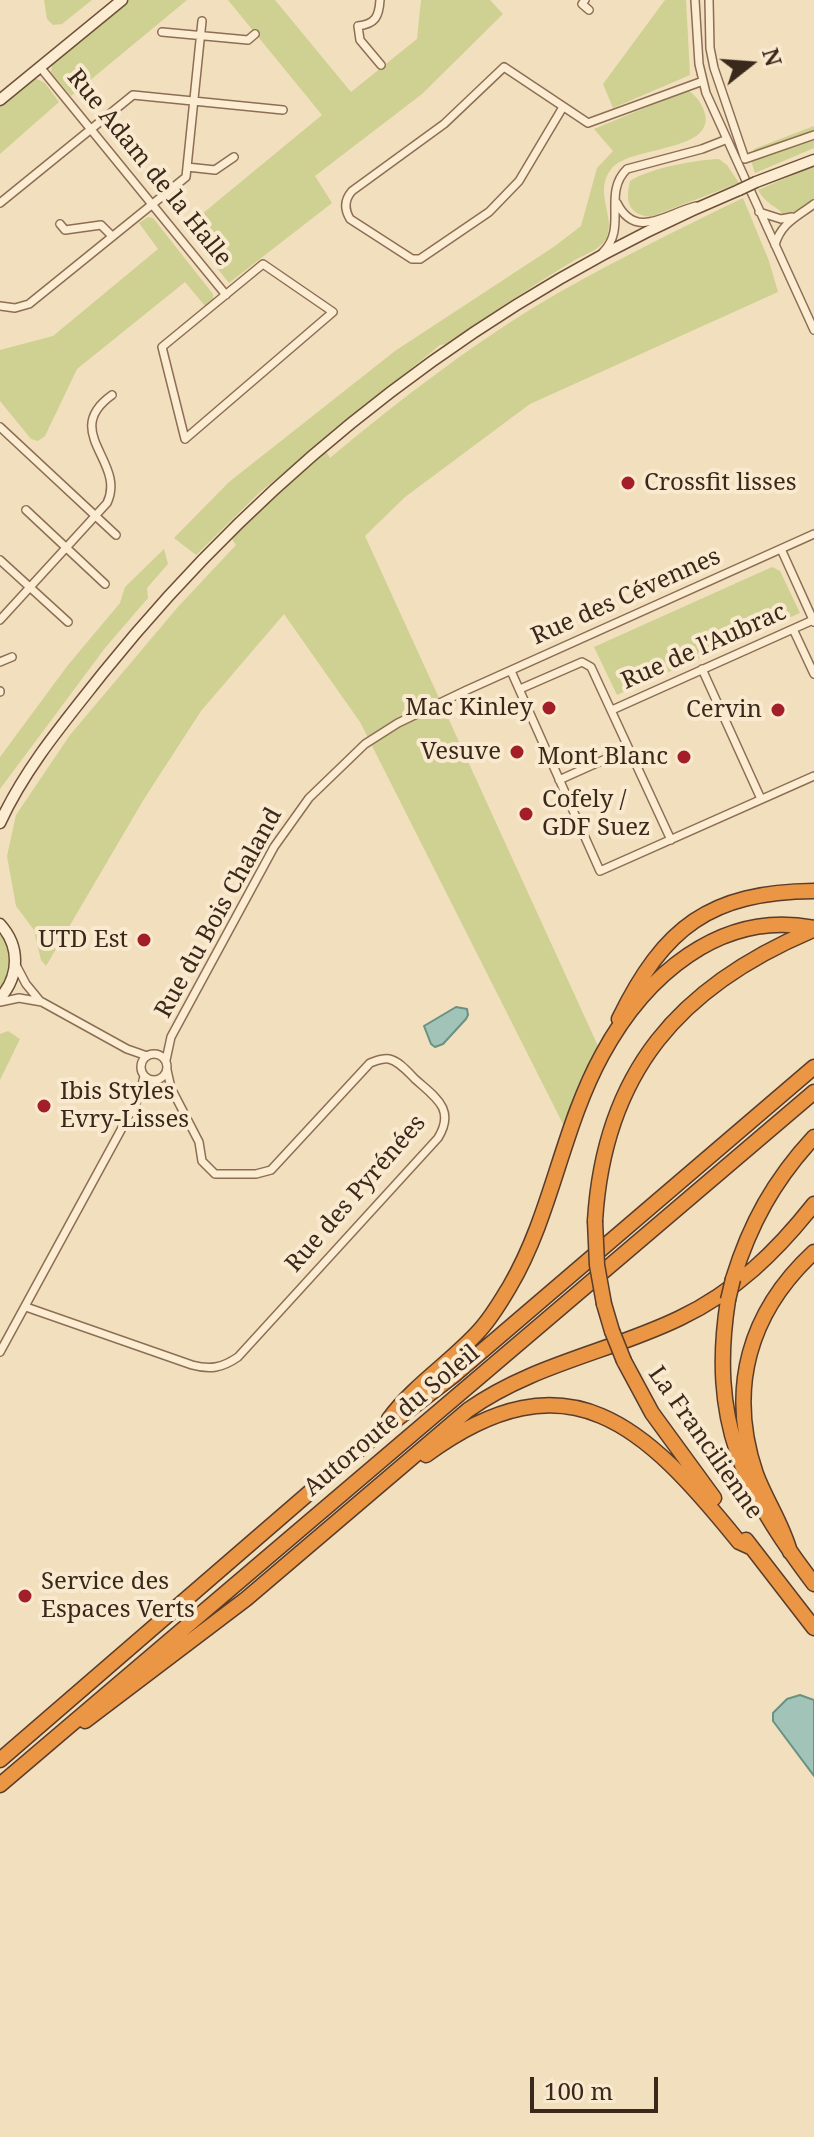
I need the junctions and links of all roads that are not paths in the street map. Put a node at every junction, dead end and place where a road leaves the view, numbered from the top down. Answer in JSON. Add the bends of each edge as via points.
{"nodes":[{"id":1,"x":122,"y":0,"type":"edge"},
{"id":2,"x":380,"y":0,"type":"edge"},
{"id":3,"x":585,"y":0,"type":"edge"},
{"id":4,"x":695,"y":0,"type":"edge"},
{"id":5,"x":709,"y":0,"type":"edge"},
{"id":6,"x":589,"y":10,"type":"dead end"},
{"id":7,"x":202,"y":21,"type":"dead end"},
{"id":8,"x":162,"y":32,"type":"dead end"},
{"id":9,"x":200,"y":34,"type":"junction"},
{"id":10,"x":255,"y":34,"type":"dead end"},
{"id":11,"x":381,"y":65,"type":"dead end"},
{"id":12,"x":40,"y":67,"type":"junction"},
{"id":13,"x":703,"y":81,"type":"junction"},
{"id":14,"x":0,"y":100,"type":"edge"},
{"id":15,"x":192,"y":101,"type":"junction"},
{"id":16,"x":563,"y":107,"type":"junction"},
{"id":17,"x":283,"y":110,"type":"dead end"},
{"id":18,"x":92,"y":131,"type":"junction"},
{"id":19,"x":814,"y":135,"type":"edge"},
{"id":20,"x":725,"y":140,"type":"junction"},
{"id":21,"x":234,"y":157,"type":"dead end"},
{"id":22,"x":814,"y":160,"type":"edge"},
{"id":23,"x":187,"y":167,"type":"junction"},
{"id":24,"x":616,"y":201,"type":"junction"},
{"id":25,"x":709,"y":202,"type":"junction"},
{"id":26,"x":0,"y":203,"type":"edge"},
{"id":27,"x":152,"y":203,"type":"junction"},
{"id":28,"x":814,"y":204,"type":"edge"},
{"id":29,"x":759,"y":212,"type":"junction"},
{"id":30,"x":793,"y":217,"type":"junction"},
{"id":31,"x":60,"y":224,"type":"dead end"},
{"id":32,"x":112,"y":236,"type":"junction"},
{"id":33,"x":775,"y":245,"type":"junction"},
{"id":34,"x":585,"y":265,"type":"junction"},
{"id":35,"x":226,"y":295,"type":"junction"},
{"id":36,"x":0,"y":306,"type":"edge"},
{"id":37,"x":814,"y":330,"type":"edge"},
{"id":38,"x":112,"y":395,"type":"dead end"},
{"id":39,"x":0,"y":427,"type":"edge"},
{"id":40,"x":26,"y":510,"type":"dead end"},
{"id":41,"x":96,"y":517,"type":"junction"},
{"id":42,"x":814,"y":534,"type":"edge"},
{"id":43,"x":116,"y":535,"type":"dead end"},
{"id":44,"x":66,"y":549,"type":"junction"},
{"id":45,"x":781,"y":549,"type":"junction"},
{"id":46,"x":0,"y":560,"type":"edge"},
{"id":47,"x":105,"y":584,"type":"dead end"},
{"id":48,"x":31,"y":588,"type":"junction"},
{"id":49,"x":0,"y":604,"type":"edge"},
{"id":50,"x":9,"y":611,"type":"junction"},
{"id":51,"x":0,"y":620,"type":"edge"},
{"id":52,"x":813,"y":621,"type":"edge"},
{"id":53,"x":68,"y":622,"type":"dead end"},
{"id":54,"x":793,"y":629,"type":"junction"},
{"id":55,"x":12,"y":657,"type":"dead end"},
{"id":56,"x":0,"y":662,"type":"edge"},
{"id":57,"x":702,"y":669,"type":"junction"},
{"id":58,"x":511,"y":671,"type":"junction"},
{"id":59,"x":814,"y":674,"type":"edge"},
{"id":60,"x":520,"y":689,"type":"junction"},
{"id":61,"x":454,"y":696,"type":"joint"},
{"id":62,"x":612,"y":710,"type":"junction"},
{"id":63,"x":628,"y":749,"type":"junction"},
{"id":64,"x":814,"y":776,"type":"edge"},
{"id":65,"x":559,"y":780,"type":"junction"},
{"id":66,"x":761,"y":799,"type":"junction"},
{"id":67,"x":0,"y":823,"type":"edge"},
{"id":68,"x":671,"y":840,"type":"junction"},
{"id":69,"x":814,"y":891,"type":"edge"},
{"id":70,"x":0,"y":924,"type":"edge"},
{"id":71,"x":814,"y":929,"type":"edge"},
{"id":72,"x":16,"y":964,"type":"junction"},
{"id":73,"x":0,"y":1000,"type":"edge"},
{"id":74,"x":42,"y":1002,"type":"junction"},
{"id":75,"x":171,"y":1037,"type":"junction"},
{"id":76,"x":127,"y":1049,"type":"junction"},
{"id":77,"x":151,"y":1054,"type":"junction"},
{"id":78,"x":602,"y":1054,"type":"junction"},
{"id":79,"x":166,"y":1060,"type":"junction"},
{"id":80,"x":814,"y":1067,"type":"edge"},
{"id":81,"x":167,"y":1070,"type":"junction"},
{"id":82,"x":142,"y":1072,"type":"junction"},
{"id":83,"x":155,"y":1080,"type":"junction"},
{"id":84,"x":171,"y":1088,"type":"junction"},
{"id":85,"x":814,"y":1092,"type":"edge"},
{"id":86,"x":140,"y":1095,"type":"junction"},
{"id":87,"x":814,"y":1137,"type":"edge"},
{"id":88,"x":814,"y":1204,"type":"edge"},
{"id":89,"x":814,"y":1252,"type":"edge"},
{"id":90,"x":26,"y":1307,"type":"junction"},
{"id":91,"x":0,"y":1352,"type":"edge"},
{"id":92,"x":376,"y":1435,"type":"junction"},
{"id":93,"x":355,"y":1508,"type":"junction"},
{"id":94,"x":750,"y":1547,"type":"junction"},
{"id":95,"x":790,"y":1552,"type":"junction"},
{"id":96,"x":814,"y":1584,"type":"edge"},
{"id":97,"x":814,"y":1628,"type":"edge"},
{"id":98,"x":44,"y":1748,"type":"junction"},
{"id":99,"x":0,"y":1760,"type":"edge"},
{"id":100,"x":0,"y":1785,"type":"edge"}],
"edges":[{"from":1,"to":12,"type":"main road"},
{"from":2,"to":11,"type":"street","via":[[377,17],[370,25],[358,26],[360,40]]},
{"from":3,"to":6,"type":"street","via":[[582,4]]},
{"from":4,"to":13,"type":"street"},
{"from":5,"to":19,"type":"street","via":[[714,68],[745,159]]},
{"from":7,"to":9,"type":"street"},
{"from":8,"to":9,"type":"street"},
{"from":9,"to":10,"type":"street","via":[[248,40]]},
{"from":9,"to":15,"type":"street"},
{"from":12,"to":14,"type":"main road"},
{"from":12,"to":18,"type":"street","name":"Rue Adam de la Halle"},
{"from":13,"to":16,"type":"street","via":[[593,123]]},
{"from":13,"to":20,"type":"street"},
{"from":15,"to":17,"type":"street"},
{"from":15,"to":18,"type":"street","via":[[133,95]]},
{"from":15,"to":23,"type":"street"},
{"from":16,"to":16,"type":"street","via":[[504,67],[444,124],[352,191],[347,214],[412,259],[420,259],[489,212],[519,181]]},
{"from":18,"to":26,"type":"street"},
{"from":18,"to":27,"type":"street","name":"Rue Adam de la Halle"},
{"from":20,"to":24,"type":"street","via":[[627,169],[614,190]]},
{"from":20,"to":29,"type":"street"},
{"from":21,"to":23,"type":"street","via":[[215,170]]},
{"from":22,"to":25,"type":"main road","bridge":true},
{"from":23,"to":27,"type":"street","via":[[186,177]]},
{"from":24,"to":25,"type":"street","via":[[630,220],[648,223]]},
{"from":24,"to":34,"type":"street","via":[[613,241]]},
{"from":25,"to":34,"type":"main road"},
{"from":27,"to":32,"type":"street"},
{"from":27,"to":35,"type":"street","name":"Rue Adam de la Halle"},
{"from":28,"to":30,"type":"street"},
{"from":29,"to":30,"type":"street"},
{"from":29,"to":33,"type":"street"},
{"from":30,"to":33,"type":"street"},
{"from":31,"to":32,"type":"street","via":[[65,230],[101,225]]},
{"from":32,"to":36,"type":"street","via":[[29,304]]},
{"from":33,"to":37,"type":"street"},
{"from":34,"to":67,"type":"main road","via":[[413,376],[255,508],[127,643],[22,782]]},
{"from":35,"to":35,"type":"street","via":[[263,264],[333,312],[185,439],[162,347]]},
{"from":38,"to":41,"type":"street","via":[[98,405],[91,420],[112,486]]},
{"from":39,"to":41,"type":"street"},
{"from":40,"to":44,"type":"street"},
{"from":41,"to":43,"type":"street"},
{"from":41,"to":44,"type":"street"},
{"from":42,"to":45,"type":"street","name":"Rue des Cévennes"},
{"from":44,"to":47,"type":"street"},
{"from":44,"to":48,"type":"street"},
{"from":45,"to":52,"type":"street"},
{"from":45,"to":58,"type":"street","name":"Rue des Cévennes"},
{"from":46,"to":48,"type":"street"},
{"from":48,"to":50,"type":"street"},
{"from":48,"to":53,"type":"street"},
{"from":49,"to":50,"type":"street"},
{"from":50,"to":51,"type":"street"},
{"from":52,"to":54,"type":"street","name":"Rue de l'Aubrac"},
{"from":54,"to":57,"type":"street","name":"Rue de l'Aubrac"},
{"from":54,"to":59,"type":"street"},
{"from":55,"to":56,"type":"street"},
{"from":57,"to":62,"type":"street","name":"Rue de l'Aubrac"},
{"from":57,"to":66,"type":"street"},
{"from":58,"to":60,"type":"street"},
{"from":58,"to":61,"type":"street","name":"Rue des Cévennes"},
{"from":60,"to":62,"type":"street","name":"Rue des Cévennes","via":[[582,662],[588,664]]},
{"from":60,"to":65,"type":"street"},
{"from":61,"to":75,"type":"street","name":"Rue du Bois Chaland","via":[[365,744],[304,804],[274,847]]},
{"from":62,"to":63,"type":"street"},
{"from":63,"to":65,"type":"street"},
{"from":63,"to":68,"type":"street"},
{"from":64,"to":66,"type":"street"},
{"from":65,"to":68,"type":"street","via":[[600,871]]},
{"from":66,"to":68,"type":"street"},
{"from":69,"to":78,"type":"highway","via":[[747,897],[687,926],[637,984]]},
{"from":70,"to":72,"type":"main road","via":[[13,944]]},
{"from":71,"to":78,"type":"highway","via":[[762,925],[710,941],[649,990]]},
{"from":71,"to":94,"type":"highway","name":"La Francilienne","bridge":true,"via":[[723,976],[659,1039],[617,1113],[604,1154],[595,1221],[604,1304],[640,1395]]},
{"from":72,"to":73,"type":"main road"},
{"from":72,"to":74,"type":"street"},
{"from":73,"to":74,"type":"street"},
{"from":74,"to":76,"type":"street"},
{"from":75,"to":77,"type":"street"},
{"from":75,"to":79,"type":"street","name":"Rue des Pyrénées"},
{"from":76,"to":77,"type":"street"},
{"from":76,"to":82,"type":"street"},
{"from":77,"to":79,"type":"street"},
{"from":77,"to":82,"type":"street"},
{"from":78,"to":92,"type":"highway","via":[[533,1240],[510,1286],[480,1330],[400,1404]]},
{"from":79,"to":81,"type":"street","name":"Rue des Pyrénées"},
{"from":80,"to":92,"type":"highway","name":"Autoroute du Soleil","via":[[453,1376]]},
{"from":81,"to":83,"type":"street"},
{"from":81,"to":84,"type":"street","name":"Rue des Pyrénées"},
{"from":82,"to":83,"type":"street"},
{"from":82,"to":86,"type":"street"},
{"from":83,"to":84,"type":"street"},
{"from":83,"to":86,"type":"street"},
{"from":84,"to":90,"type":"street","name":"Rue des Pyrénées","via":[[195,1132],[202,1161],[215,1174],[271,1170],[370,1063],[380,1059],[399,1065],[438,1099],[445,1119],[438,1138],[230,1362],[214,1368],[192,1365]]},
{"from":85,"to":98,"type":"highway","name":"Autoroute du Soleil"},
{"from":86,"to":90,"type":"street"},
{"from":87,"to":95,"type":"highway","name":"La Francilienne","bridge":true,"via":[[781,1175],[750,1231],[728,1300],[722,1373],[731,1437],[755,1498]]},
{"from":88,"to":93,"type":"highway","via":[[772,1253],[727,1291],[680,1319],[496,1391]]},
{"from":89,"to":95,"type":"highway","via":[[764,1313],[745,1380],[749,1451]]},
{"from":90,"to":91,"type":"street"},
{"from":92,"to":99,"type":"highway","name":"Autoroute du Soleil"},
{"from":93,"to":94,"type":"highway","via":[[476,1424],[518,1409],[559,1407],[599,1415],[634,1432],[682,1474],[739,1542]]},
{"from":93,"to":98,"type":"highway","via":[[181,1650]]},
{"from":94,"to":97,"type":"highway","name":"La Francilienne"},
{"from":95,"to":96,"type":"highway","name":"La Francilienne"},
{"from":98,"to":100,"type":"highway","name":"Autoroute du Soleil"}]}
